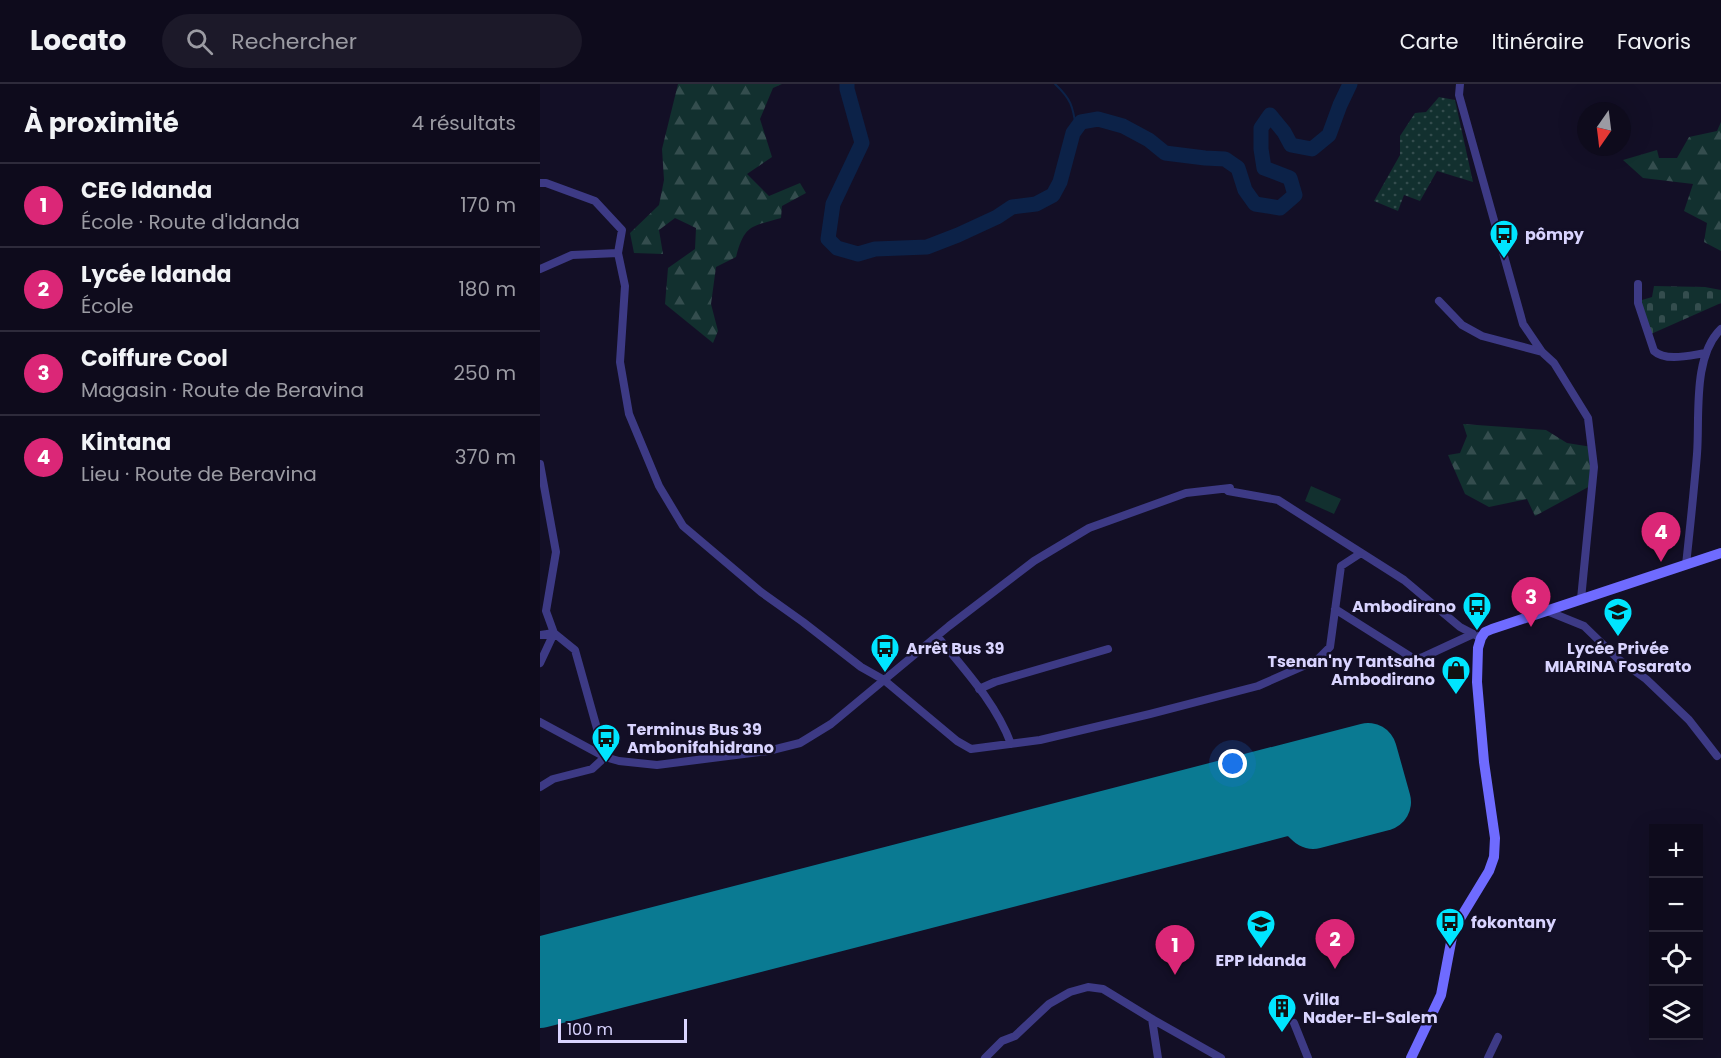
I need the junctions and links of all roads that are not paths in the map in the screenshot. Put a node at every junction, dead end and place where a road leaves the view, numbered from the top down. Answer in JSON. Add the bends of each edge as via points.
{"nodes":[{"id":1,"x":1460,"y":84,"type":"edge"},
{"id":2,"x":540,"y":183,"type":"edge"},
{"id":3,"x":618,"y":253,"type":"junction"},
{"id":4,"x":540,"y":269,"type":"edge"},
{"id":5,"x":1638,"y":284,"type":"dead end"},
{"id":6,"x":1439,"y":301,"type":"dead end"},
{"id":7,"x":1721,"y":329,"type":"edge"},
{"id":8,"x":1542,"y":352,"type":"junction"},
{"id":9,"x":1706,"y":353,"type":"junction"},
{"id":10,"x":540,"y":464,"type":"edge"},
{"id":11,"x":1361,"y":553,"type":"junction"},
{"id":12,"x":1721,"y":553,"type":"edge"},
{"id":13,"x":1686,"y":565,"type":"junction"},
{"id":14,"x":1581,"y":599,"type":"junction"},
{"id":15,"x":1335,"y":609,"type":"junction"},
{"id":16,"x":1547,"y":611,"type":"junction"},
{"id":17,"x":554,"y":633,"type":"junction"},
{"id":18,"x":540,"y":635,"type":"edge"},
{"id":19,"x":937,"y":636,"type":"junction"},
{"id":20,"x":1477,"y":636,"type":"junction"},
{"id":21,"x":1108,"y":649,"type":"dead end"},
{"id":22,"x":540,"y":663,"type":"edge"},
{"id":23,"x":884,"y":680,"type":"junction"},
{"id":24,"x":979,"y":689,"type":"junction"},
{"id":25,"x":540,"y":722,"type":"edge"},
{"id":26,"x":1011,"y":744,"type":"junction"},
{"id":27,"x":1717,"y":756,"type":"dead end"},
{"id":28,"x":604,"y":757,"type":"junction"},
{"id":29,"x":540,"y":787,"type":"edge"},
{"id":30,"x":1152,"y":1019,"type":"junction"},
{"id":31,"x":1294,"y":1023,"type":"dead end"},
{"id":32,"x":1498,"y":1037,"type":"dead end"},
{"id":33,"x":985,"y":1058,"type":"edge"},
{"id":34,"x":1158,"y":1058,"type":"edge"},
{"id":35,"x":1221,"y":1058,"type":"edge"},
{"id":36,"x":1308,"y":1058,"type":"edge"},
{"id":37,"x":1411,"y":1058,"type":"edge"},
{"id":38,"x":1488,"y":1058,"type":"edge"}],
"edges":[{"from":1,"to":8,"type":"street","via":[[1459,96],[1523,324]]},
{"from":2,"to":3,"type":"street","via":[[595,201],[622,230]]},
{"from":3,"to":4,"type":"street","via":[[572,255]]},
{"from":3,"to":23,"type":"street","via":[[626,286],[620,362],[628,414],[659,486],[683,526],[761,592]]},
{"from":5,"to":9,"type":"street","via":[[1638,303],[1654,351],[1670,357]]},
{"from":6,"to":8,"type":"street","via":[[1462,325],[1482,336]]},
{"from":7,"to":9,"type":"street"},
{"from":8,"to":14,"type":"street","via":[[1554,363],[1588,418],[1594,467]]},
{"from":9,"to":13,"type":"street"},
{"from":10,"to":17,"type":"street","via":[[556,552],[546,611]]},
{"from":11,"to":15,"type":"street","via":[[1341,566]]},
{"from":11,"to":19,"type":"street","via":[[1278,500],[1228,491],[1230,488],[1186,493],[1089,528],[1034,561]]},
{"from":11,"to":20,"type":"street","via":[[1404,580],[1460,627]]},
{"from":12,"to":13,"type":"street"},
{"from":13,"to":14,"type":"street"},
{"from":14,"to":16,"type":"street"},
{"from":15,"to":20,"type":"street","via":[[1412,657],[1420,658]]},
{"from":15,"to":26,"type":"street","via":[[1330,648],[1317,660],[1258,686]]},
{"from":16,"to":20,"type":"street"},
{"from":16,"to":27,"type":"street","via":[[1584,626],[1689,720]]},
{"from":17,"to":18,"type":"street"},
{"from":17,"to":22,"type":"street"},
{"from":17,"to":28,"type":"street","via":[[575,650]]},
{"from":19,"to":23,"type":"street"},
{"from":19,"to":24,"type":"street"},
{"from":20,"to":37,"type":"street","via":[[1477,682],[1494,857],[1458,922],[1441,995]]},
{"from":21,"to":24,"type":"street"},
{"from":23,"to":26,"type":"street","via":[[971,749]]},
{"from":23,"to":28,"type":"street","via":[[831,724],[800,743],[768,751],[657,765]]},
{"from":24,"to":26,"type":"street"},
{"from":25,"to":28,"type":"street"},
{"from":28,"to":29,"type":"street","via":[[592,769]]},
{"from":30,"to":33,"type":"street","via":[[1103,988],[1088,987],[1070,992],[1049,1005]]},
{"from":30,"to":34,"type":"street"},
{"from":30,"to":35,"type":"street"},
{"from":31,"to":36,"type":"street"},
{"from":32,"to":38,"type":"street"}]}
